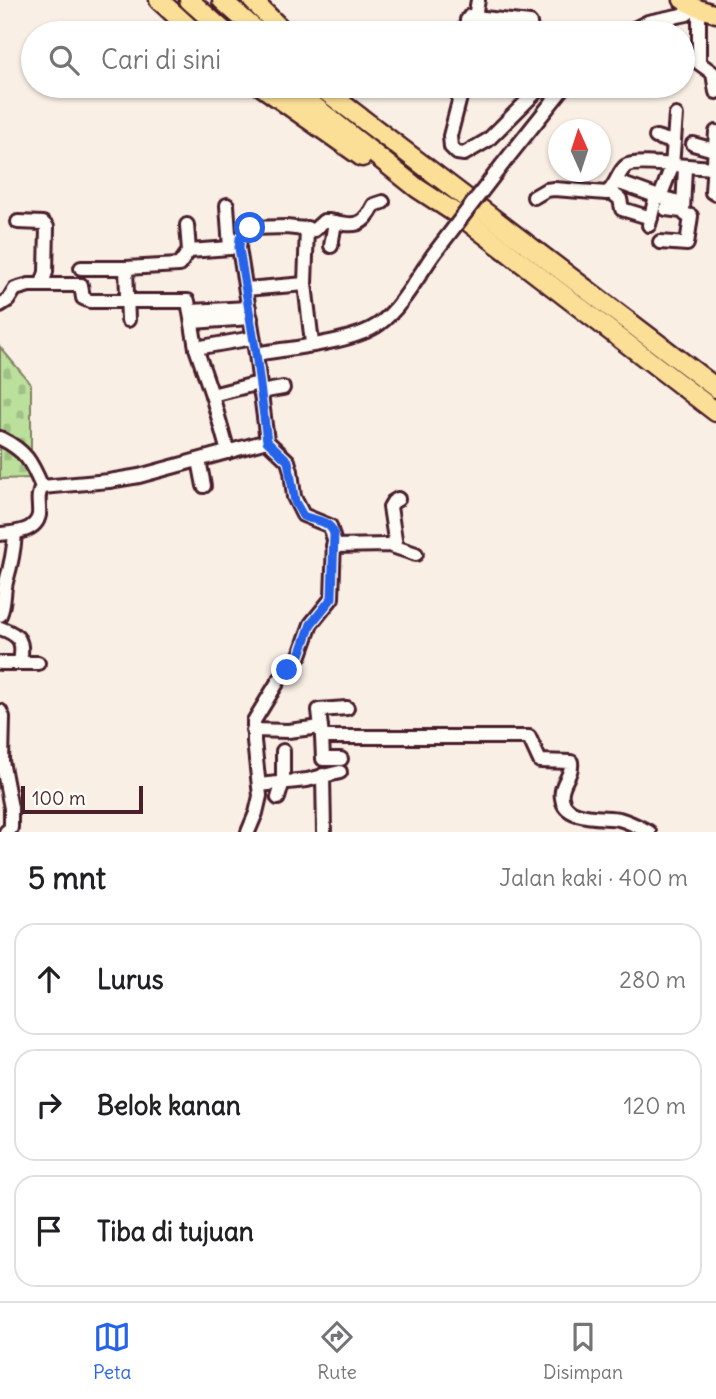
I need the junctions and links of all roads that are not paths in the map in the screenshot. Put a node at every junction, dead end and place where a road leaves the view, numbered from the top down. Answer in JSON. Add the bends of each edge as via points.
{"nodes":[{"id":1,"x":159,"y":0,"type":"edge"},
{"id":2,"x":189,"y":0,"type":"edge"},
{"id":3,"x":252,"y":0,"type":"edge"},
{"id":4,"x":478,"y":0,"type":"edge"},
{"id":5,"x":224,"y":2,"type":"edge"},
{"id":6,"x":692,"y":5,"type":"edge"},
{"id":7,"x":716,"y":14,"type":"edge"},
{"id":8,"x":475,"y":17,"type":"junction"},
{"id":9,"x":182,"y":21,"type":"edge"},
{"id":10,"x":212,"y":21,"type":"edge"},
{"id":11,"x":245,"y":21,"type":"edge"},
{"id":12,"x":273,"y":21,"type":"edge"},
{"id":13,"x":467,"y":21,"type":"edge"},
{"id":14,"x":512,"y":21,"type":"edge"},
{"id":15,"x":653,"y":21,"type":"edge"},
{"id":16,"x":712,"y":94,"type":"edge"},
{"id":17,"x":278,"y":98,"type":"edge"},
{"id":18,"x":304,"y":98,"type":"edge"},
{"id":19,"x":336,"y":98,"type":"edge"},
{"id":20,"x":351,"y":98,"type":"edge"},
{"id":21,"x":460,"y":98,"type":"edge"},
{"id":22,"x":530,"y":98,"type":"edge"},
{"id":23,"x":555,"y":98,"type":"edge"},
{"id":24,"x":676,"y":115,"type":"dead end"},
{"id":25,"x":716,"y":132,"type":"edge"},
{"id":26,"x":656,"y":137,"type":"dead end"},
{"id":27,"x":673,"y":142,"type":"junction"},
{"id":28,"x":693,"y":144,"type":"dead end"},
{"id":29,"x":714,"y":150,"type":"junction"},
{"id":30,"x":408,"y":153,"type":"junction"},
{"id":31,"x":678,"y":167,"type":"junction"},
{"id":32,"x":714,"y":168,"type":"edge"},
{"id":33,"x":614,"y":187,"type":"junction"},
{"id":34,"x":417,"y":188,"type":"junction"},
{"id":35,"x":716,"y":194,"type":"edge"},
{"id":36,"x":534,"y":197,"type":"dead end"},
{"id":37,"x":383,"y":202,"type":"dead end"},
{"id":38,"x":228,"y":205,"type":"dead end"},
{"id":39,"x":683,"y":207,"type":"junction"},
{"id":40,"x":666,"y":209,"type":"dead end"},
{"id":41,"x":18,"y":222,"type":"dead end"},
{"id":42,"x":335,"y":222,"type":"junction"},
{"id":43,"x":187,"y":225,"type":"dead end"},
{"id":44,"x":307,"y":228,"type":"junction"},
{"id":45,"x":240,"y":238,"type":"junction"},
{"id":46,"x":660,"y":242,"type":"dead end"},
{"id":47,"x":331,"y":246,"type":"dead end"},
{"id":48,"x":230,"y":248,"type":"junction"},
{"id":49,"x":189,"y":251,"type":"junction"},
{"id":50,"x":126,"y":268,"type":"junction"},
{"id":51,"x":42,"y":284,"type":"junction"},
{"id":52,"x":305,"y":284,"type":"junction"},
{"id":53,"x":81,"y":285,"type":"junction"},
{"id":54,"x":246,"y":289,"type":"junction"},
{"id":55,"x":126,"y":300,"type":"junction"},
{"id":56,"x":0,"y":305,"type":"edge"},
{"id":57,"x":250,"y":313,"type":"junction"},
{"id":58,"x":192,"y":317,"type":"junction"},
{"id":59,"x":128,"y":320,"type":"dead end"},
{"id":60,"x":253,"y":338,"type":"junction"},
{"id":61,"x":312,"y":343,"type":"junction"},
{"id":62,"x":196,"y":348,"type":"junction"},
{"id":63,"x":256,"y":354,"type":"junction"},
{"id":64,"x":259,"y":387,"type":"junction"},
{"id":65,"x":283,"y":388,"type":"dead end"},
{"id":66,"x":716,"y":388,"type":"edge"},
{"id":67,"x":212,"y":396,"type":"junction"},
{"id":68,"x":716,"y":412,"type":"edge"},
{"id":69,"x":0,"y":438,"type":"edge"},
{"id":70,"x":267,"y":441,"type":"junction"},
{"id":71,"x":228,"y":452,"type":"junction"},
{"id":72,"x":199,"y":460,"type":"junction"},
{"id":73,"x":41,"y":486,"type":"junction"},
{"id":74,"x":204,"y":486,"type":"dead end"},
{"id":75,"x":398,"y":499,"type":"dead end"},
{"id":76,"x":15,"y":533,"type":"junction"},
{"id":77,"x":0,"y":534,"type":"edge"},
{"id":78,"x":333,"y":546,"type":"junction"},
{"id":79,"x":396,"y":546,"type":"junction"},
{"id":80,"x":416,"y":554,"type":"dead end"},
{"id":81,"x":0,"y":615,"type":"edge"},
{"id":82,"x":0,"y":628,"type":"edge"},
{"id":83,"x":20,"y":662,"type":"junction"},
{"id":84,"x":0,"y":663,"type":"edge"},
{"id":85,"x":38,"y":663,"type":"dead end"},
{"id":86,"x":347,"y":708,"type":"dead end"},
{"id":87,"x":0,"y":710,"type":"edge"},
{"id":88,"x":253,"y":730,"type":"junction"},
{"id":89,"x":322,"y":732,"type":"junction"},
{"id":90,"x":283,"y":751,"type":"dead end"},
{"id":91,"x":341,"y":759,"type":"dead end"},
{"id":92,"x":1,"y":761,"type":"edge"},
{"id":93,"x":340,"y":772,"type":"dead end"},
{"id":94,"x":323,"y":775,"type":"junction"},
{"id":95,"x":283,"y":781,"type":"junction"},
{"id":96,"x":258,"y":785,"type":"junction"},
{"id":97,"x":278,"y":798,"type":"dead end"},
{"id":98,"x":6,"y":832,"type":"edge"},
{"id":99,"x":248,"y":832,"type":"edge"},
{"id":100,"x":324,"y":832,"type":"edge"},
{"id":101,"x":649,"y":832,"type":"edge"}],
"edges":[{"from":1,"to":9,"type":"highway"},
{"from":2,"to":10,"type":"highway"},
{"from":3,"to":12,"type":"highway"},
{"from":4,"to":8,"type":"street"},
{"from":5,"to":11,"type":"highway"},
{"from":6,"to":7,"type":"main road"},
{"from":6,"to":15,"type":"street","via":[[687,14]]},
{"from":6,"to":16,"type":"street","via":[[702,58],[699,63],[713,73]]},
{"from":8,"to":13,"type":"street"},
{"from":8,"to":14,"type":"street"},
{"from":17,"to":34,"type":"highway","via":[[350,150]]},
{"from":18,"to":34,"type":"highway"},
{"from":19,"to":30,"type":"highway"},
{"from":20,"to":30,"type":"highway"},
{"from":21,"to":22,"type":"street","via":[[450,136],[451,147],[464,154],[488,140]]},
{"from":23,"to":61,"type":"street","bridge":true,"via":[[394,309],[378,325],[355,335]]},
{"from":24,"to":27,"type":"street"},
{"from":25,"to":29,"type":"street"},
{"from":26,"to":27,"type":"street"},
{"from":27,"to":31,"type":"street"},
{"from":28,"to":29,"type":"street"},
{"from":29,"to":32,"type":"street"},
{"from":30,"to":66,"type":"highway"},
{"from":31,"to":32,"type":"street"},
{"from":31,"to":33,"type":"street","via":[[632,164],[624,167]]},
{"from":31,"to":39,"type":"street"},
{"from":31,"to":39,"type":"street","via":[[660,197]]},
{"from":32,"to":35,"type":"street","via":[[712,192]]},
{"from":33,"to":33,"type":"street","via":[[622,208],[650,222],[656,196]]},
{"from":33,"to":36,"type":"street","via":[[602,194],[546,190]]},
{"from":34,"to":68,"type":"highway","via":[[466,220]]},
{"from":37,"to":42,"type":"street","via":[[374,205],[364,222]]},
{"from":38,"to":48,"type":"street"},
{"from":39,"to":40,"type":"street"},
{"from":39,"to":46,"type":"street","via":[[691,216],[687,244]]},
{"from":41,"to":51,"type":"street","via":[[47,227]]},
{"from":42,"to":44,"type":"street"},
{"from":42,"to":47,"type":"street"},
{"from":43,"to":49,"type":"street"},
{"from":44,"to":45,"type":"street","via":[[249,224]]},
{"from":44,"to":52,"type":"street"},
{"from":45,"to":48,"type":"street"},
{"from":45,"to":54,"type":"street"},
{"from":48,"to":49,"type":"street"},
{"from":49,"to":50,"type":"street","via":[[177,266]]},
{"from":50,"to":53,"type":"street","via":[[81,262]]},
{"from":50,"to":55,"type":"street"},
{"from":51,"to":53,"type":"street"},
{"from":51,"to":56,"type":"street","via":[[20,286]]},
{"from":52,"to":54,"type":"street"},
{"from":52,"to":61,"type":"street"},
{"from":53,"to":55,"type":"street","via":[[80,294],[88,301]]},
{"from":54,"to":57,"type":"street"},
{"from":55,"to":58,"type":"street","via":[[185,300]]},
{"from":55,"to":59,"type":"street"},
{"from":57,"to":58,"type":"street"},
{"from":57,"to":60,"type":"street"},
{"from":58,"to":62,"type":"street"},
{"from":60,"to":62,"type":"street"},
{"from":60,"to":63,"type":"street"},
{"from":61,"to":63,"type":"street"},
{"from":62,"to":67,"type":"street"},
{"from":63,"to":64,"type":"street"},
{"from":64,"to":65,"type":"street"},
{"from":64,"to":67,"type":"street"},
{"from":64,"to":70,"type":"street"},
{"from":67,"to":71,"type":"street"},
{"from":69,"to":73,"type":"street","via":[[25,454]]},
{"from":70,"to":71,"type":"street"},
{"from":70,"to":78,"type":"street","via":[[288,461],[299,510],[330,526]]},
{"from":71,"to":72,"type":"street"},
{"from":72,"to":73,"type":"street","via":[[109,481]]},
{"from":72,"to":74,"type":"street"},
{"from":73,"to":76,"type":"street","via":[[38,520]]},
{"from":75,"to":79,"type":"street","via":[[390,507]]},
{"from":76,"to":77,"type":"street"},
{"from":76,"to":81,"type":"street","via":[[13,564]]},
{"from":78,"to":79,"type":"street"},
{"from":78,"to":88,"type":"street","via":[[332,598],[311,624],[300,655],[259,709]]},
{"from":79,"to":80,"type":"street"},
{"from":82,"to":83,"type":"street","via":[[22,640]]},
{"from":83,"to":84,"type":"street"},
{"from":83,"to":85,"type":"street"},
{"from":86,"to":89,"type":"street","via":[[319,710]]},
{"from":87,"to":92,"type":"street"},
{"from":88,"to":89,"type":"street"},
{"from":88,"to":96,"type":"street"},
{"from":89,"to":91,"type":"street","via":[[323,759]]},
{"from":89,"to":101,"type":"street","via":[[524,736],[532,740],[540,761],[571,762],[561,795],[570,810],[622,820]]},
{"from":90,"to":95,"type":"street"},
{"from":92,"to":98,"type":"street","via":[[12,818]]},
{"from":93,"to":94,"type":"street"},
{"from":94,"to":95,"type":"street"},
{"from":94,"to":100,"type":"street"},
{"from":95,"to":96,"type":"street"},
{"from":95,"to":97,"type":"street"},
{"from":96,"to":99,"type":"street","via":[[259,804]]}]}
